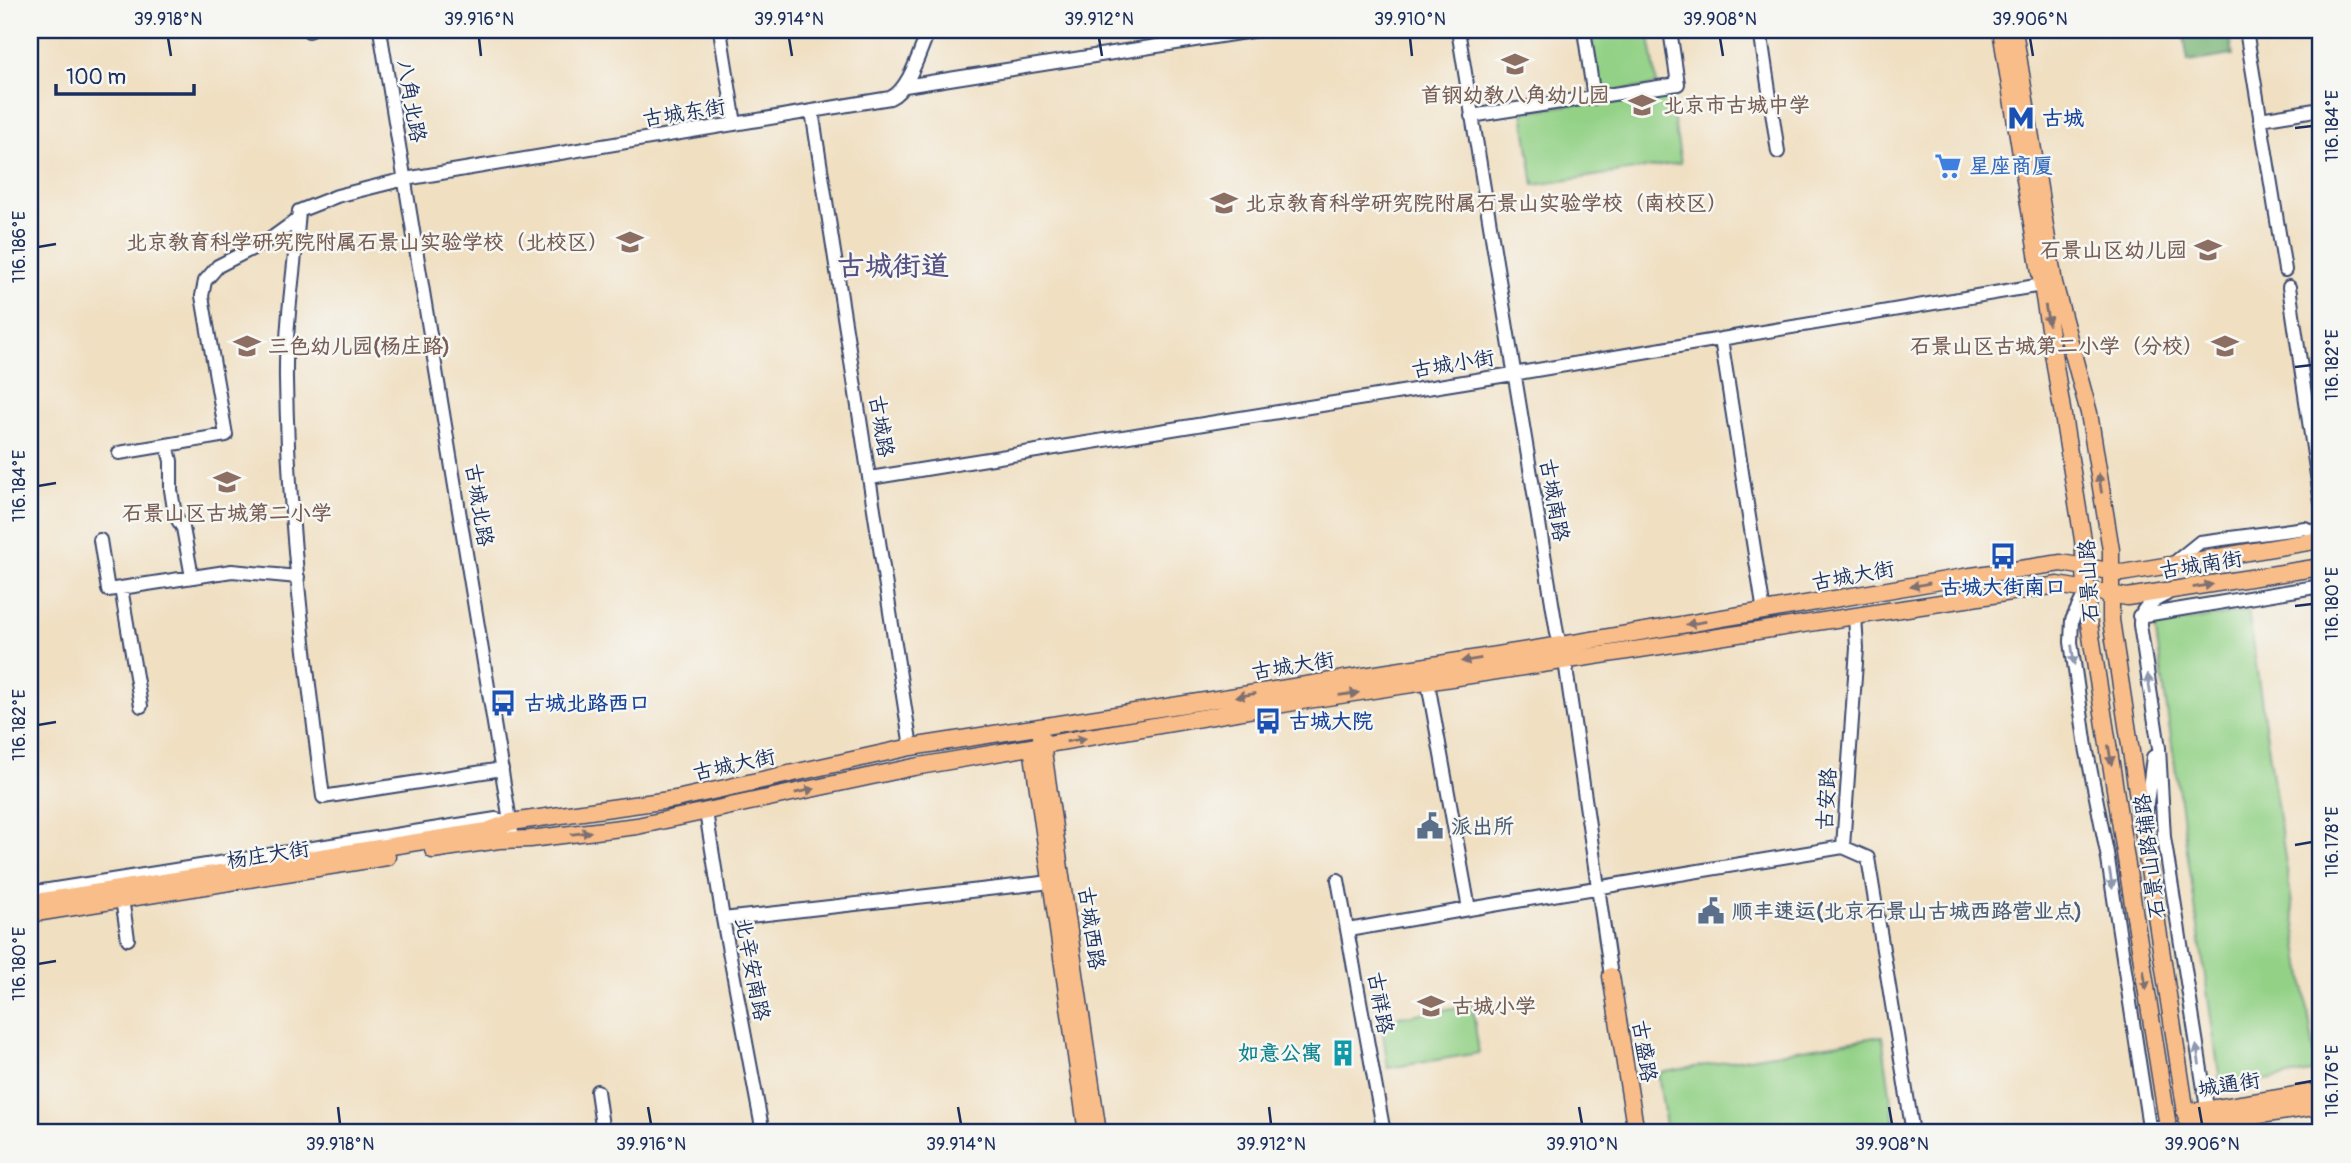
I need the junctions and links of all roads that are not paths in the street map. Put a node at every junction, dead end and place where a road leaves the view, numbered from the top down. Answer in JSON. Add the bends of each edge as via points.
{"nodes":[{"id":1,"x":380,"y":30,"type":"edge"},
{"id":2,"x":720,"y":30,"type":"edge"},
{"id":3,"x":929,"y":30,"type":"edge"},
{"id":4,"x":1258,"y":30,"type":"edge"},
{"id":5,"x":1458,"y":30,"type":"edge"},
{"id":6,"x":1584,"y":30,"type":"edge"},
{"id":7,"x":1670,"y":30,"type":"edge"},
{"id":8,"x":1760,"y":30,"type":"edge"},
{"id":9,"x":2001,"y":30,"type":"edge"},
{"id":10,"x":2014,"y":30,"type":"edge"},
{"id":11,"x":2246,"y":30,"type":"edge"},
{"id":12,"x":905,"y":86,"type":"junction"},
{"id":13,"x":1594,"y":98,"type":"junction"},
{"id":14,"x":2321,"y":109,"type":"edge"},
{"id":15,"x":812,"y":111,"type":"junction"},
{"id":16,"x":1471,"y":116,"type":"junction"},
{"id":17,"x":2260,"y":119,"type":"junction"},
{"id":18,"x":735,"y":124,"type":"junction"},
{"id":19,"x":1778,"y":152,"type":"dead end"},
{"id":20,"x":405,"y":179,"type":"junction"},
{"id":21,"x":298,"y":219,"type":"junction"},
{"id":22,"x":2285,"y":270,"type":"dead end"},
{"id":23,"x":2042,"y":285,"type":"junction"},
{"id":24,"x":2288,"y":287,"type":"dead end"},
{"id":25,"x":1721,"y":339,"type":"junction"},
{"id":26,"x":1513,"y":374,"type":"junction"},
{"id":27,"x":167,"y":445,"type":"junction"},
{"id":28,"x":119,"y":453,"type":"dead end"},
{"id":29,"x":870,"y":478,"type":"junction"},
{"id":30,"x":2321,"y":502,"type":"edge"},
{"id":31,"x":2321,"y":538,"type":"edge"},
{"id":32,"x":100,"y":540,"type":"dead end"},
{"id":33,"x":2084,"y":566,"type":"junction"},
{"id":34,"x":2321,"y":567,"type":"edge"},
{"id":35,"x":2110,"y":570,"type":"junction"},
{"id":36,"x":192,"y":577,"type":"junction"},
{"id":37,"x":298,"y":577,"type":"junction"},
{"id":38,"x":2321,"y":586,"type":"edge"},
{"id":39,"x":121,"y":588,"type":"junction"},
{"id":40,"x":2173,"y":590,"type":"junction"},
{"id":41,"x":2086,"y":591,"type":"junction"},
{"id":42,"x":2111,"y":595,"type":"junction"},
{"id":43,"x":1764,"y":612,"type":"junction"},
{"id":44,"x":2139,"y":616,"type":"junction"},
{"id":45,"x":1855,"y":617,"type":"junction"},
{"id":46,"x":1563,"y":653,"type":"junction"},
{"id":47,"x":1428,"y":683,"type":"junction"},
{"id":48,"x":141,"y":706,"type":"dead end"},
{"id":49,"x":2154,"y":720,"type":"junction"},
{"id":50,"x":1036,"y":738,"type":"junction"},
{"id":51,"x":911,"y":747,"type":"junction"},
{"id":52,"x":502,"y":769,"type":"junction"},
{"id":53,"x":706,"y":812,"type":"junction"},
{"id":54,"x":2144,"y":826,"type":"junction"},
{"id":55,"x":512,"y":831,"type":"junction"},
{"id":56,"x":1843,"y":847,"type":"junction"},
{"id":57,"x":1338,"y":880,"type":"dead end"},
{"id":58,"x":1051,"y":882,"type":"junction"},
{"id":59,"x":1598,"y":888,"type":"junction"},
{"id":60,"x":30,"y":893,"type":"edge"},
{"id":61,"x":122,"y":900,"type":"junction"},
{"id":62,"x":30,"y":903,"type":"edge"},
{"id":63,"x":1469,"y":909,"type":"junction"},
{"id":64,"x":30,"y":914,"type":"edge"},
{"id":65,"x":723,"y":919,"type":"junction"},
{"id":66,"x":1348,"y":930,"type":"junction"},
{"id":67,"x":128,"y":939,"type":"dead end"},
{"id":68,"x":1611,"y":976,"type":"joint"},
{"id":69,"x":597,"y":1091,"type":"dead end"},
{"id":70,"x":2321,"y":1091,"type":"edge"},
{"id":71,"x":2321,"y":1106,"type":"edge"},
{"id":72,"x":2209,"y":1122,"type":"edge"},
{"id":73,"x":2187,"y":1124,"type":"edge"},
{"id":74,"x":2169,"y":1129,"type":"edge"},
{"id":75,"x":2150,"y":1131,"type":"edge"},
{"id":76,"x":603,"y":1133,"type":"edge"},
{"id":77,"x":763,"y":1133,"type":"edge"},
{"id":78,"x":1087,"y":1133,"type":"edge"},
{"id":79,"x":1098,"y":1133,"type":"edge"},
{"id":80,"x":1384,"y":1133,"type":"edge"},
{"id":81,"x":1636,"y":1133,"type":"edge"},
{"id":82,"x":1913,"y":1133,"type":"edge"},
{"id":83,"x":2122,"y":1133,"type":"edge"}],
"edges":[{"from":1,"to":20,"type":"street","name":"八角北路"},
{"from":2,"to":18,"type":"street"},
{"from":3,"to":12,"type":"street"},
{"from":4,"to":12,"type":"street","name":"古城东街"},
{"from":5,"to":16,"type":"street","name":"古城南路"},
{"from":6,"to":13,"type":"street"},
{"from":7,"to":13,"type":"street","via":[[1678,84]]},
{"from":8,"to":19,"type":"street"},
{"from":9,"to":23,"type":"main road","name":"石景山路"},
{"from":35,"to":10,"type":"main road","name":"石景山路","one_way":true,"via":[[2111,550],[2089,413],[2054,283]]},
{"from":11,"to":17,"type":"street"},
{"from":12,"to":15,"type":"street","name":"古城东街","via":[[890,98]]},
{"from":13,"to":16,"type":"street"},
{"from":14,"to":17,"type":"street"},
{"from":15,"to":18,"type":"street","name":"古城东街"},
{"from":15,"to":29,"type":"street","name":"古城路"},
{"from":16,"to":26,"type":"street","name":"古城南路"},
{"from":17,"to":22,"type":"street"},
{"from":18,"to":20,"type":"street","name":"古城东街"},
{"from":20,"to":21,"type":"street","name":"古城东街","via":[[337,196],[299,211]]},
{"from":20,"to":52,"type":"street","name":"古城北路"},
{"from":21,"to":27,"type":"street","via":[[218,266],[205,281],[202,296],[226,435]]},
{"from":21,"to":37,"type":"street","via":[[286,378]]},
{"from":23,"to":25,"type":"street","name":"古城小街"},
{"from":23,"to":33,"type":"main road","name":"石景山路","one_way":true},
{"from":24,"to":30,"type":"street"},
{"from":25,"to":26,"type":"street","name":"古城小街"},
{"from":25,"to":43,"type":"street"},
{"from":26,"to":29,"type":"street","name":"古城小街"},
{"from":26,"to":46,"type":"street","name":"古城南路"},
{"from":27,"to":28,"type":"street"},
{"from":27,"to":36,"type":"street","via":[[175,515],[183,528]]},
{"from":29,"to":51,"type":"street","name":"古城路"},
{"from":31,"to":35,"type":"main road","name":"古城南街","via":[[2122,573]]},
{"from":32,"to":39,"type":"street","via":[[108,590]]},
{"from":33,"to":35,"type":"main road","name":"古城南街"},
{"from":33,"to":41,"type":"main road","name":"石景山路"},
{"from":33,"to":43,"type":"main road","name":"古城大街","one_way":true,"via":[[2061,563]]},
{"from":40,"to":34,"type":"main road","name":"古城南街","one_way":true},
{"from":35,"to":42,"type":"main road","name":"石景山路"},
{"from":36,"to":37,"type":"street","via":[[232,571]]},
{"from":36,"to":39,"type":"street"},
{"from":37,"to":52,"type":"street","via":[[323,797]]},
{"from":38,"to":44,"type":"street"},
{"from":39,"to":48,"type":"street"},
{"from":40,"to":42,"type":"main road","name":"古城南街"},
{"from":40,"to":44,"type":"street","via":[[2145,606]]},
{"from":41,"to":42,"type":"main road","name":"古城南街"},
{"from":41,"to":45,"type":"main road","name":"古城大街","via":[[2058,585]]},
{"from":41,"to":74,"type":"main road","name":"石景山路","one_way":true},
{"from":41,"to":75,"type":"street","name":"石景山路辅路","one_way":true,"via":[[2072,620],[2071,642]]},
{"from":42,"to":54,"type":"main road","name":"石景山路","via":[[2111,620]]},
{"from":43,"to":46,"type":"main road","name":"古城大街","one_way":true},
{"from":49,"to":44,"type":"street","name":"石景山路辅路","one_way":true},
{"from":45,"to":46,"type":"main road","name":"古城大街"},
{"from":45,"to":56,"type":"street","name":"古安路","via":[[1857,648]]},
{"from":46,"to":47,"type":"main road","name":"古城大街"},
{"from":46,"to":50,"type":"main road","name":"古城大街","one_way":true},
{"from":46,"to":59,"type":"street","name":"古城南路"},
{"from":50,"to":47,"type":"main road","name":"古城大街","one_way":true},
{"from":47,"to":63,"type":"street"},
{"from":49,"to":54,"type":"street"},
{"from":72,"to":49,"type":"street","name":"石景山路辅路","one_way":true,"via":[[2164,837]]},
{"from":50,"to":51,"type":"main road","name":"古城大街"},
{"from":53,"to":50,"type":"main road","name":"古城大街","one_way":true},
{"from":50,"to":58,"type":"main road","name":"古城西路"},
{"from":50,"to":79,"type":"main road","name":"古城西路"},
{"from":51,"to":55,"type":"main road","name":"古城大街"},
{"from":52,"to":55,"type":"street","name":"古城北路"},
{"from":55,"to":53,"type":"main road","name":"古城大街","one_way":true,"via":[[637,826]]},
{"from":53,"to":65,"type":"street","name":"北辛安南路"},
{"from":54,"to":73,"type":"main road","name":"石景山路"},
{"from":55,"to":60,"type":"street","name":"杨庄大街","via":[[496,819]]},
{"from":55,"to":61,"type":"main road","name":"杨庄大街"},
{"from":55,"to":62,"type":"main road","via":[[487,831]]},
{"from":56,"to":59,"type":"street"},
{"from":56,"to":82,"type":"street","name":"古安路","via":[[1868,858]]},
{"from":57,"to":66,"type":"street","name":"古祥路"},
{"from":58,"to":65,"type":"street"},
{"from":58,"to":78,"type":"main road","name":"古城西路"},
{"from":59,"to":63,"type":"street"},
{"from":59,"to":68,"type":"street","name":"古城南路"},
{"from":61,"to":64,"type":"main road","name":"杨庄大街"},
{"from":61,"to":67,"type":"street"},
{"from":63,"to":66,"type":"street"},
{"from":65,"to":77,"type":"street","name":"北辛安南路"},
{"from":66,"to":80,"type":"street","name":"古祥路"},
{"from":68,"to":81,"type":"main road","name":"古盛路"},
{"from":69,"to":76,"type":"street"},
{"from":70,"to":72,"type":"main road","name":"城通街"},
{"from":71,"to":72,"type":"main road","name":"城通街"},
{"from":72,"to":73,"type":"main road","name":"城通街"},
{"from":74,"to":75,"type":"street"},
{"from":75,"to":83,"type":"street"}]}
